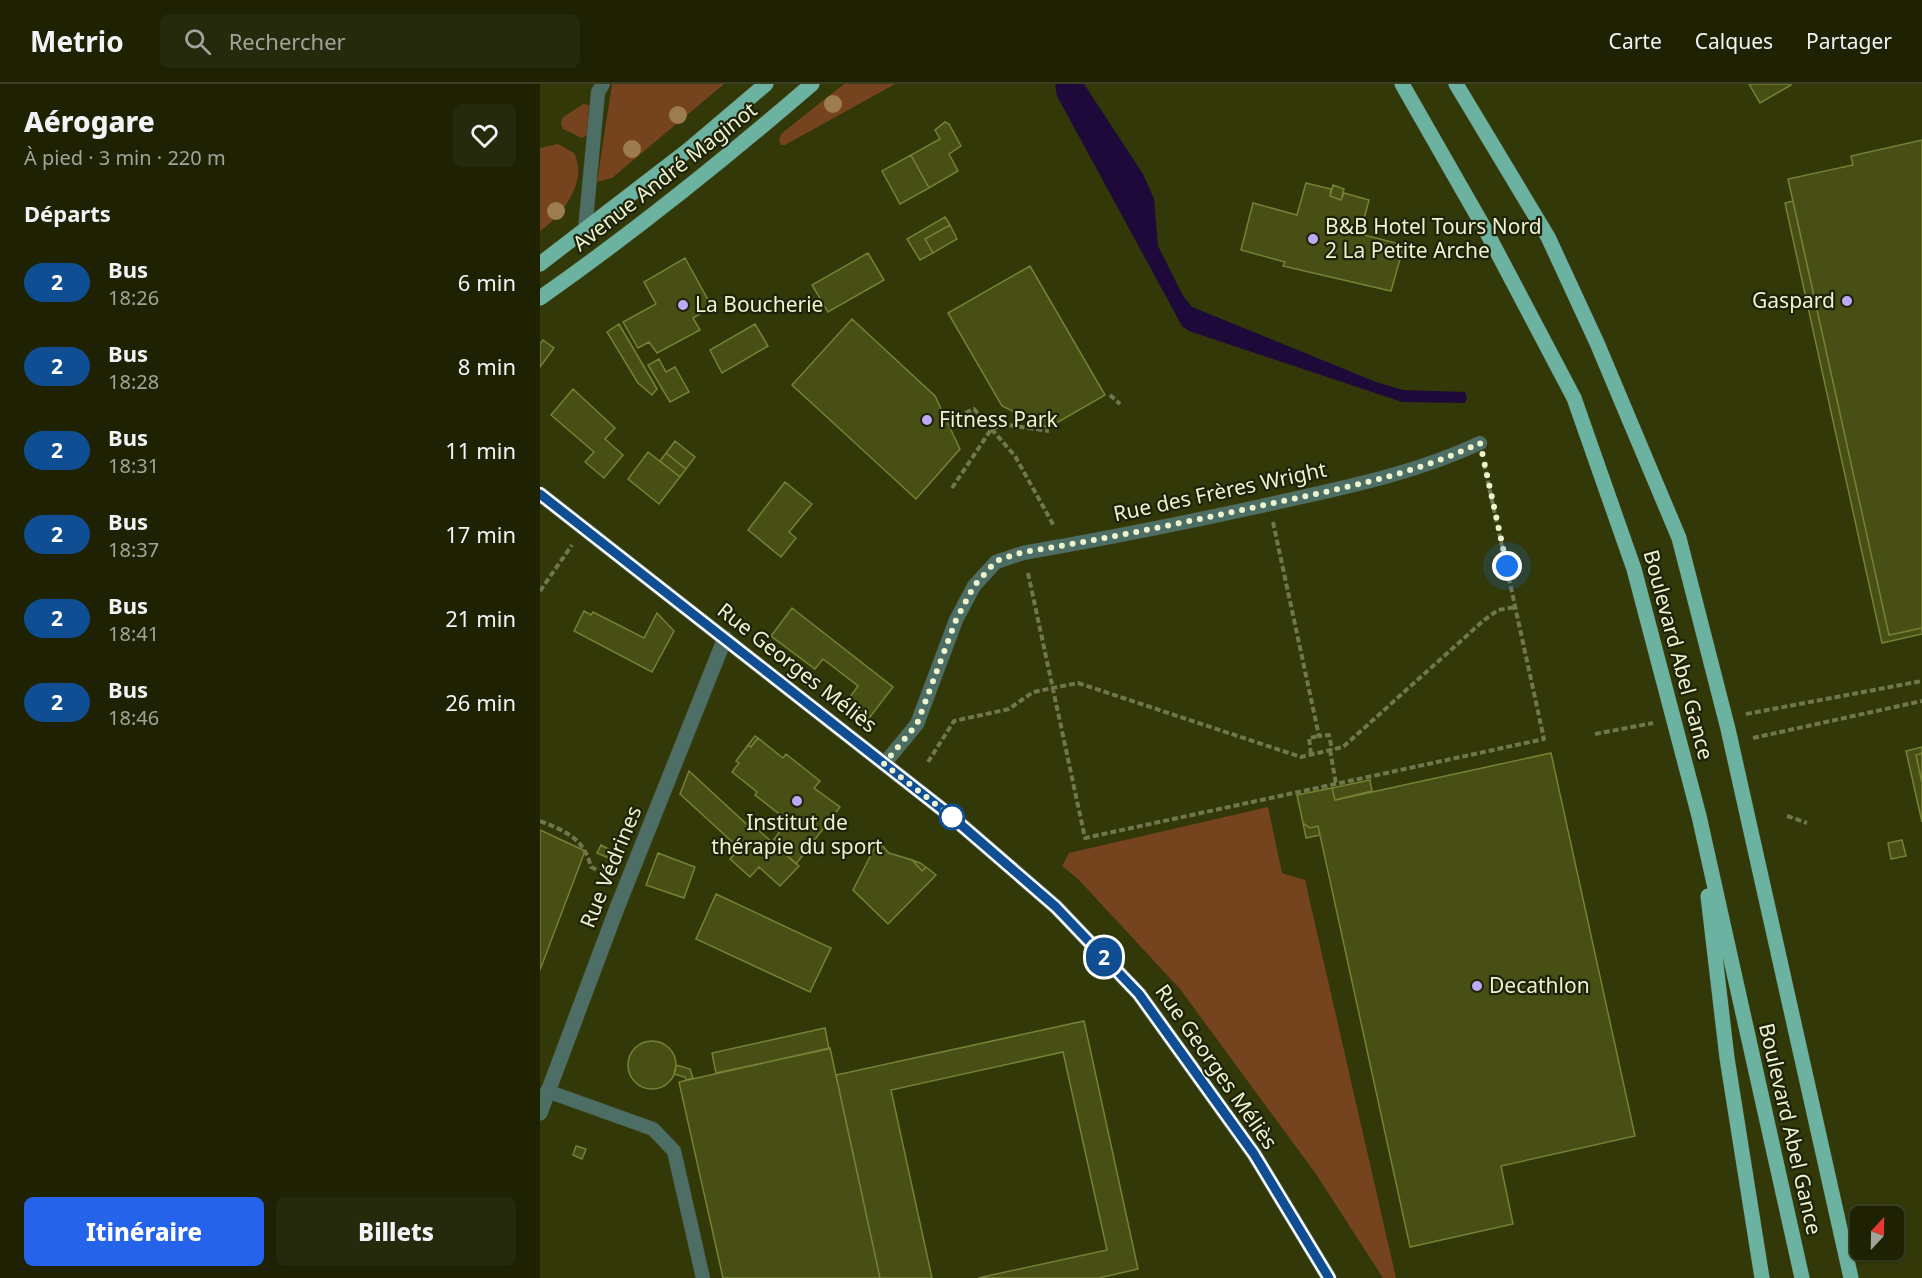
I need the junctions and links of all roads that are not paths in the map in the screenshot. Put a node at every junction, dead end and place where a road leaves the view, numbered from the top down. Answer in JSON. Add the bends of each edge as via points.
{"nodes":[{"id":1,"x":766,"y":84,"type":"edge"},
{"id":2,"x":812,"y":84,"type":"edge"},
{"id":3,"x":1402,"y":84,"type":"edge"},
{"id":4,"x":1456,"y":84,"type":"edge"},
{"id":5,"x":599,"y":86,"type":"edge"},
{"id":6,"x":585,"y":231,"type":"junction"},
{"id":7,"x":540,"y":264,"type":"edge"},
{"id":8,"x":540,"y":298,"type":"edge"},
{"id":9,"x":1480,"y":443,"type":"road end"},
{"id":10,"x":540,"y":494,"type":"edge"},
{"id":11,"x":725,"y":638,"type":"junction"},
{"id":12,"x":884,"y":764,"type":"junction"},
{"id":13,"x":1699,"y":816,"type":"junction"},
{"id":14,"x":547,"y":1091,"type":"junction"},
{"id":15,"x":540,"y":1113,"type":"edge"},
{"id":16,"x":703,"y":1278,"type":"edge"},
{"id":17,"x":1329,"y":1278,"type":"edge"},
{"id":18,"x":1762,"y":1278,"type":"edge"},
{"id":19,"x":1802,"y":1278,"type":"edge"},
{"id":20,"x":1851,"y":1278,"type":"edge"}],
"edges":[{"from":1,"to":6,"type":"main road","name":"Avenue André Maginot"},
{"from":2,"to":8,"type":"main road","name":"Avenue André Maginot","via":[[609,250]]},
{"from":3,"to":13,"type":"main road","name":"Boulevard Abel Gance","via":[[1486,231],[1574,398],[1634,569]]},
{"from":4,"to":20,"type":"main road","name":"Boulevard Abel Gance","via":[[1548,237],[1679,538],[1728,729]]},
{"from":5,"to":6,"type":"lane"},
{"from":6,"to":7,"type":"main road","name":"Avenue André Maginot"},
{"from":9,"to":12,"type":"lane","name":"Rue des Frères Wright","via":[[1446,459],[1385,478],[1023,552],[996,561],[974,586],[956,620],[917,724]]},
{"from":10,"to":11,"type":"street","name":"Rue Georges Méliès"},
{"from":11,"to":12,"type":"street","name":"Rue Georges Méliès"},
{"from":11,"to":14,"type":"street","name":"Rue Védrines"},
{"from":12,"to":17,"type":"street","name":"Rue Georges Méliès","via":[[1056,907],[1139,994],[1254,1154]]},
{"from":13,"to":18,"type":"main road","via":[[1727,1058]]},
{"from":13,"to":19,"type":"main road","name":"Boulevard Abel Gance"},
{"from":14,"to":15,"type":"street","name":"Rue Védrines"},
{"from":14,"to":16,"type":"lane","via":[[653,1129],[674,1151]]}]}
